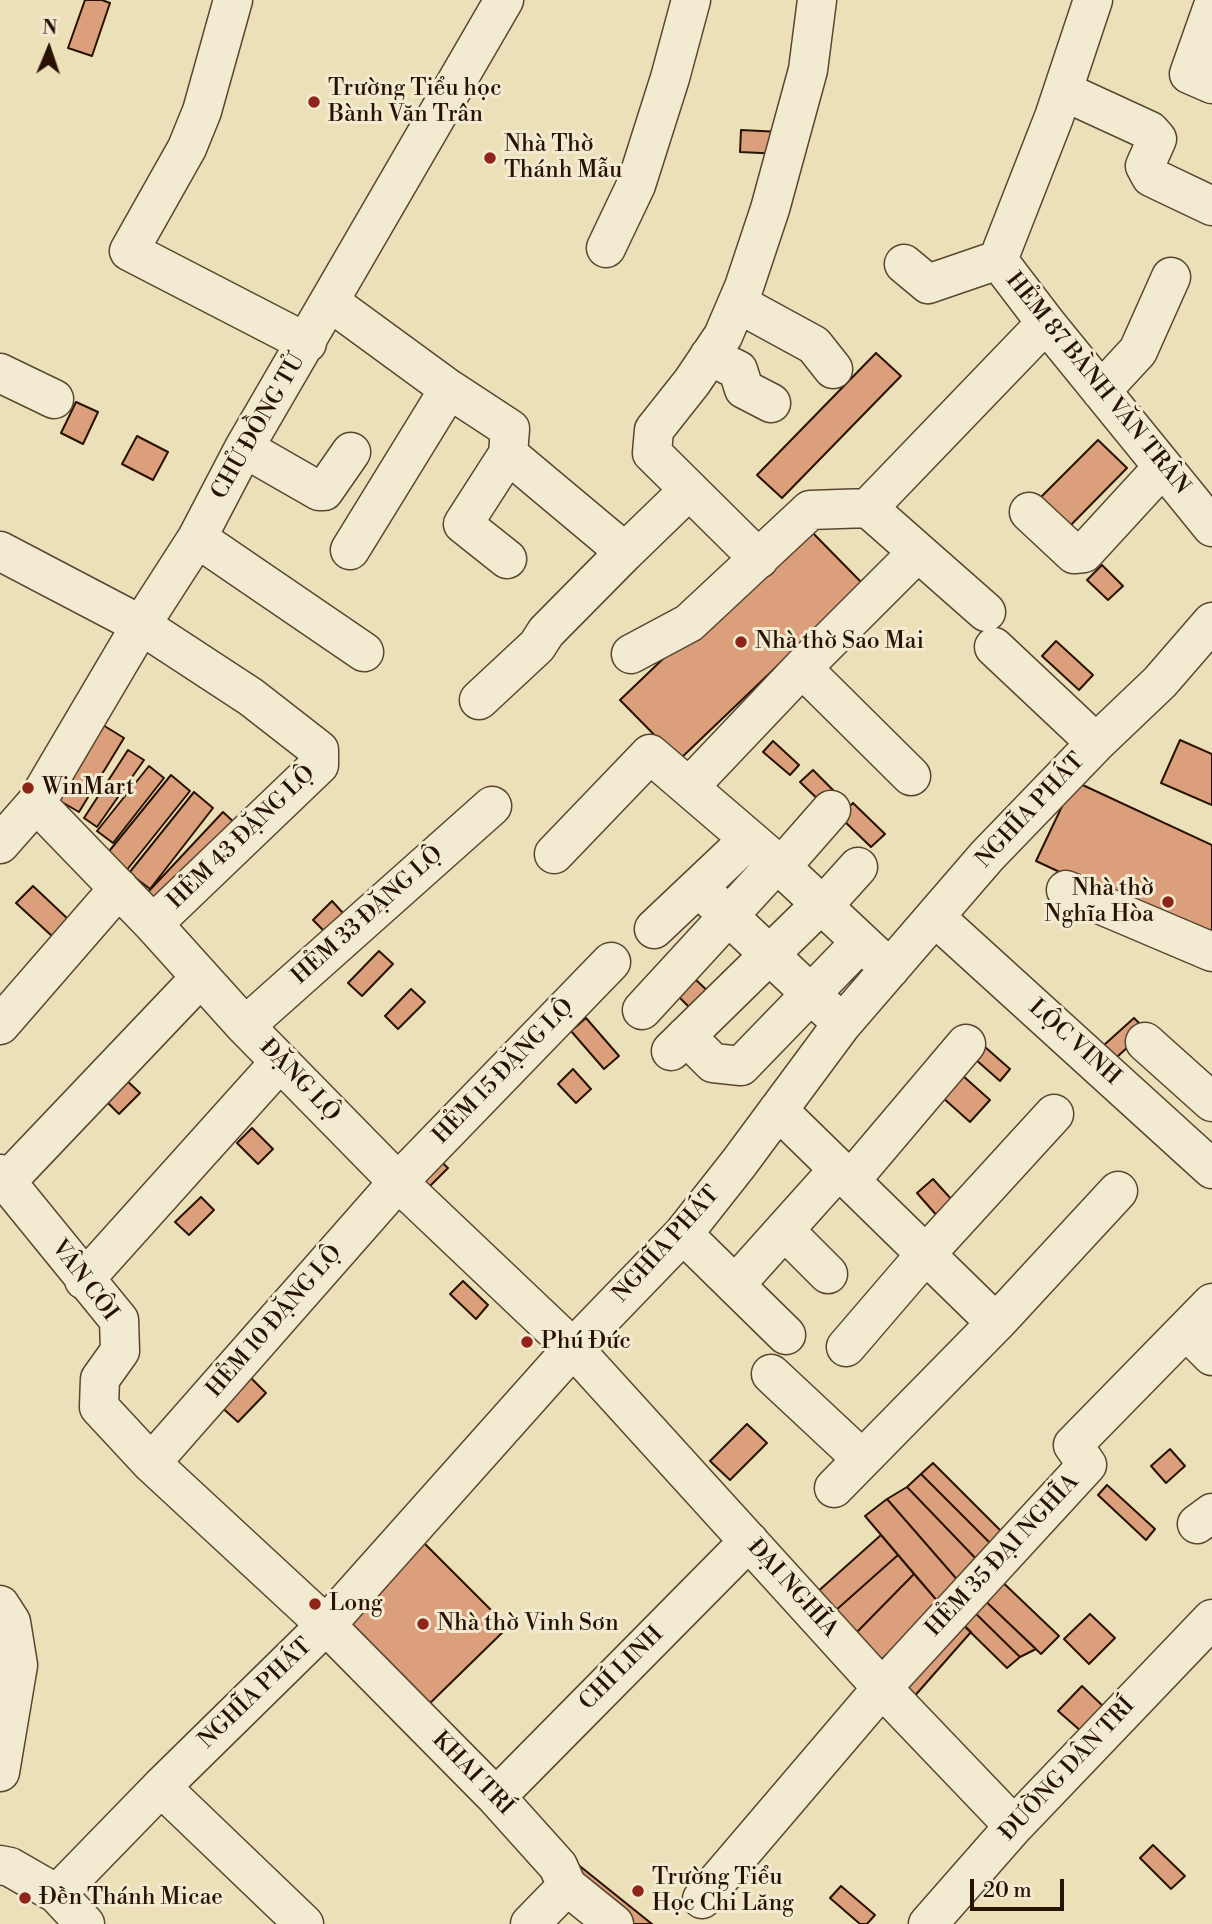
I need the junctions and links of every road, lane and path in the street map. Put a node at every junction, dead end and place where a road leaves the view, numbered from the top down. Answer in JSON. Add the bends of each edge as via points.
{"nodes":[{"id":1,"x":233,"y":0,"type":"edge"},
{"id":2,"x":504,"y":0,"type":"edge"},
{"id":3,"x":691,"y":0,"type":"edge"},
{"id":4,"x":817,"y":0,"type":"edge"},
{"id":5,"x":1093,"y":0,"type":"edge"},
{"id":6,"x":1212,"y":9,"type":"edge"},
{"id":7,"x":1212,"y":84,"type":"edge"},
{"id":8,"x":1063,"y":91,"type":"junction"},
{"id":9,"x":1212,"y":206,"type":"edge"},
{"id":10,"x":606,"y":248,"type":"dead end"},
{"id":11,"x":999,"y":261,"type":"junction"},
{"id":12,"x":904,"y":264,"type":"dead end"},
{"id":13,"x":1171,"y":276,"type":"dead end"},
{"id":14,"x":330,"y":302,"type":"junction"},
{"id":15,"x":737,"y":303,"type":"junction"},
{"id":16,"x":1046,"y":323,"type":"junction"},
{"id":17,"x":307,"y":343,"type":"junction"},
{"id":18,"x":709,"y":356,"type":"junction"},
{"id":19,"x":832,"y":369,"type":"dead end"},
{"id":20,"x":0,"y":373,"type":"edge"},
{"id":21,"x":449,"y":390,"type":"junction"},
{"id":22,"x":1101,"y":391,"type":"junction"},
{"id":23,"x":54,"y":400,"type":"dead end"},
{"id":24,"x":771,"y":403,"type":"dead end"},
{"id":25,"x":244,"y":448,"type":"junction"},
{"id":26,"x":351,"y":452,"type":"dead end"},
{"id":27,"x":508,"y":454,"type":"junction"},
{"id":28,"x":1163,"y":467,"type":"junction"},
{"id":29,"x":689,"y":490,"type":"junction"},
{"id":30,"x":868,"y":508,"type":"junction"},
{"id":31,"x":1029,"y":512,"type":"dead end"},
{"id":32,"x":1212,"y":527,"type":"edge"},
{"id":33,"x":197,"y":538,"type":"junction"},
{"id":34,"x":350,"y":550,"type":"dead end"},
{"id":35,"x":0,"y":551,"type":"edge"},
{"id":36,"x":625,"y":552,"type":"junction"},
{"id":37,"x":917,"y":553,"type":"junction"},
{"id":38,"x":507,"y":559,"type":"dead end"},
{"id":39,"x":759,"y":559,"type":"junction"},
{"id":40,"x":1212,"y":623,"type":"edge"},
{"id":41,"x":141,"y":625,"type":"junction"},
{"id":42,"x":364,"y":652,"type":"dead end"},
{"id":43,"x":631,"y":654,"type":"dead end"},
{"id":44,"x":802,"y":668,"type":"junction"},
{"id":45,"x":479,"y":700,"type":"dead end"},
{"id":46,"x":1096,"y":743,"type":"junction"},
{"id":47,"x":911,"y":776,"type":"dead end"},
{"id":48,"x":689,"y":787,"type":"junction"},
{"id":49,"x":36,"y":803,"type":"junction"},
{"id":50,"x":492,"y":806,"type":"dead end"},
{"id":51,"x":831,"y":810,"type":"dead end"},
{"id":52,"x":1,"y":842,"type":"edge"},
{"id":53,"x":554,"y":854,"type":"dead end"},
{"id":54,"x":768,"y":857,"type":"junction"},
{"id":55,"x":858,"y":867,"type":"dead end"},
{"id":56,"x":119,"y":888,"type":"junction"},
{"id":57,"x":699,"y":888,"type":"junction"},
{"id":58,"x":1066,"y":890,"type":"dead end"},
{"id":59,"x":821,"y":906,"type":"junction"},
{"id":60,"x":727,"y":916,"type":"junction"},
{"id":61,"x":936,"y":918,"type":"junction"},
{"id":62,"x":153,"y":924,"type":"junction"},
{"id":63,"x":654,"y":929,"type":"dead end"},
{"id":64,"x":861,"y":942,"type":"junction"},
{"id":65,"x":1212,"y":952,"type":"edge"},
{"id":66,"x":770,"y":954,"type":"junction"},
{"id":67,"x":611,"y":962,"type":"dead end"},
{"id":68,"x":890,"y":969,"type":"junction"},
{"id":69,"x":201,"y":977,"type":"junction"},
{"id":70,"x":812,"y":995,"type":"junction"},
{"id":71,"x":642,"y":1010,"type":"dead end"},
{"id":72,"x":842,"y":1024,"type":"junction"},
{"id":73,"x":0,"y":1025,"type":"edge"},
{"id":74,"x":245,"y":1026,"type":"junction"},
{"id":75,"x":1145,"y":1042,"type":"dead end"},
{"id":76,"x":966,"y":1044,"type":"dead end"},
{"id":77,"x":280,"y":1062,"type":"junction"},
{"id":78,"x":1212,"y":1102,"type":"edge"},
{"id":79,"x":778,"y":1110,"type":"junction"},
{"id":80,"x":1054,"y":1114,"type":"dead end"},
{"id":81,"x":1212,"y":1169,"type":"edge"},
{"id":82,"x":844,"y":1175,"type":"junction"},
{"id":83,"x":3,"y":1178,"type":"edge"},
{"id":84,"x":398,"y":1182,"type":"junction"},
{"id":85,"x":1118,"y":1191,"type":"dead end"},
{"id":86,"x":784,"y":1230,"type":"junction"},
{"id":87,"x":683,"y":1234,"type":"junction"},
{"id":88,"x":925,"y":1255,"type":"junction"},
{"id":89,"x":828,"y":1274,"type":"dead end"},
{"id":90,"x":84,"y":1280,"type":"junction"},
{"id":91,"x":735,"y":1284,"type":"junction"},
{"id":92,"x":996,"y":1323,"type":"junction"},
{"id":93,"x":1204,"y":1330,"type":"edge"},
{"id":94,"x":786,"y":1335,"type":"dead end"},
{"id":95,"x":573,"y":1348,"type":"junction"},
{"id":96,"x":846,"y":1348,"type":"dead end"},
{"id":97,"x":771,"y":1374,"type":"dead end"},
{"id":98,"x":862,"y":1459,"type":"junction"},
{"id":99,"x":151,"y":1463,"type":"junction"},
{"id":100,"x":834,"y":1488,"type":"dead end"},
{"id":101,"x":749,"y":1541,"type":"junction"},
{"id":102,"x":0,"y":1605,"type":"edge"},
{"id":103,"x":1212,"y":1619,"type":"edge"},
{"id":104,"x":326,"y":1625,"type":"junction"},
{"id":105,"x":882,"y":1688,"type":"junction"},
{"id":106,"x":0,"y":1772,"type":"edge"},
{"id":107,"x":161,"y":1787,"type":"junction"},
{"id":108,"x":496,"y":1797,"type":"junction"},
{"id":109,"x":1014,"y":1826,"type":"junction"},
{"id":110,"x":0,"y":1865,"type":"edge"},
{"id":111,"x":567,"y":1886,"type":"junction"},
{"id":112,"x":57,"y":1894,"type":"junction"},
{"id":113,"x":702,"y":1899,"type":"dead end"},
{"id":114,"x":85,"y":1924,"type":"edge"},
{"id":115,"x":304,"y":1924,"type":"edge"},
{"id":116,"x":530,"y":1924,"type":"edge"},
{"id":117,"x":614,"y":1924,"type":"edge"},
{"id":118,"x":928,"y":1924,"type":"edge"}],
"edges":[{"from":1,"to":17,"type":"street","via":[[187,148],[129,251]]},
{"from":2,"to":14,"type":"street","name":"CHỬ ĐỒNG TỬ"},
{"from":3,"to":10,"type":"street","via":[[636,185]]},
{"from":4,"to":15,"type":"street","via":[[807,70],[770,209]]},
{"from":5,"to":8,"type":"street","name":"HẺM 87 BÀNH VĂN TRÂN"},
{"from":6,"to":7,"type":"street","via":[[1189,74]]},
{"from":8,"to":9,"type":"street","via":[[1150,131],[1157,139],[1145,166],[1151,177]]},
{"from":8,"to":11,"type":"street","name":"HẺM 87 BÀNH VĂN TRÂN"},
{"from":11,"to":12,"type":"street","via":[[928,284]]},
{"from":11,"to":16,"type":"street","name":"HẺM 87 BÀNH VĂN TRÂN"},
{"from":13,"to":22,"type":"street","via":[[1138,351]]},
{"from":14,"to":17,"type":"street","name":"CHỬ ĐỒNG TỬ"},
{"from":14,"to":21,"type":"street"},
{"from":15,"to":18,"type":"street"},
{"from":15,"to":19,"type":"street","via":[[814,345]]},
{"from":16,"to":22,"type":"street","name":"HẺM 87 BÀNH VĂN TRÂN"},
{"from":16,"to":30,"type":"street"},
{"from":17,"to":25,"type":"street","name":"CHỬ ĐỒNG TỬ"},
{"from":18,"to":24,"type":"street","via":[[738,370],[744,389]]},
{"from":18,"to":29,"type":"street","via":[[654,430],[652,453]]},
{"from":20,"to":23,"type":"street"},
{"from":21,"to":27,"type":"street","via":[[510,429]]},
{"from":21,"to":34,"type":"street"},
{"from":22,"to":28,"type":"street","name":"HẺM 87 BÀNH VĂN TRÂN"},
{"from":25,"to":26,"type":"street","via":[[319,491],[324,491]]},
{"from":25,"to":33,"type":"street","name":"CHỬ ĐỒNG TỬ"},
{"from":27,"to":36,"type":"street"},
{"from":27,"to":38,"type":"street","via":[[463,524]]},
{"from":28,"to":31,"type":"street","via":[[1084,553],[1074,554]]},
{"from":28,"to":32,"type":"street","name":"HẺM 87 BÀNH VĂN TRÂN"},
{"from":29,"to":36,"type":"street"},
{"from":29,"to":39,"type":"street"},
{"from":30,"to":37,"type":"street"},
{"from":30,"to":39,"type":"street","via":[[810,510]]},
{"from":33,"to":41,"type":"street","name":"CHỬ ĐỒNG TỬ"},
{"from":33,"to":42,"type":"street"},
{"from":35,"to":41,"type":"street"},
{"from":36,"to":45,"type":"street"},
{"from":37,"to":44,"type":"street"},
{"from":37,"to":46,"type":"street"},
{"from":39,"to":43,"type":"street","via":[[689,623]]},
{"from":40,"to":46,"type":"street","name":"NGHĨA PHÁT","via":[[1160,682]]},
{"from":41,"to":49,"type":"street","name":"CHỬ ĐỒNG TỬ"},
{"from":41,"to":62,"type":"street","name":"HẺM 43 ĐẶNG LỘ","via":[[251,697],[319,750],[319,765]]},
{"from":44,"to":47,"type":"street"},
{"from":44,"to":48,"type":"street"},
{"from":46,"to":61,"type":"street","name":"NGHĨA PHÁT","via":[[987,856]]},
{"from":48,"to":53,"type":"street","via":[[650,754]]},
{"from":48,"to":54,"type":"street"},
{"from":49,"to":52,"type":"street","name":"CHỬ ĐỒNG TỬ"},
{"from":49,"to":56,"type":"street","name":"ĐẶNG LỘ"},
{"from":50,"to":74,"type":"street","name":"HẺM 33 ĐẶNG LỘ"},
{"from":51,"to":54,"type":"street"},
{"from":54,"to":57,"type":"street"},
{"from":54,"to":59,"type":"street"},
{"from":54,"to":60,"type":"street"},
{"from":55,"to":59,"type":"street"},
{"from":56,"to":62,"type":"street","name":"ĐẶNG LỘ"},
{"from":56,"to":73,"type":"street"},
{"from":57,"to":60,"type":"street"},
{"from":57,"to":63,"type":"street"},
{"from":58,"to":65,"type":"street"},
{"from":59,"to":64,"type":"street"},
{"from":59,"to":66,"type":"street"},
{"from":60,"to":66,"type":"street"},
{"from":60,"to":71,"type":"street"},
{"from":61,"to":68,"type":"street","name":"NGHĨA PHÁT"},
{"from":61,"to":81,"type":"street","name":"LỘC VINH"},
{"from":62,"to":69,"type":"street","name":"ĐẶNG LỘ"},
{"from":64,"to":68,"type":"street"},
{"from":64,"to":70,"type":"street"},
{"from":66,"to":70,"type":"street"},
{"from":66,"to":70,"type":"street","via":[[678,1043],[713,1063],[741,1066]]},
{"from":67,"to":84,"type":"street","name":"HẺM 15 ĐẶNG LỘ"},
{"from":68,"to":72,"type":"street","name":"NGHĨA PHÁT"},
{"from":69,"to":74,"type":"street","name":"ĐẶNG LỘ"},
{"from":69,"to":83,"type":"street"},
{"from":70,"to":72,"type":"street"},
{"from":72,"to":79,"type":"street","name":"NGHĨA PHÁT"},
{"from":74,"to":77,"type":"street","name":"ĐẶNG LỘ"},
{"from":75,"to":78,"type":"street"},
{"from":76,"to":82,"type":"street"},
{"from":77,"to":84,"type":"street","name":"ĐẶNG LỘ"},
{"from":77,"to":90,"type":"street"},
{"from":79,"to":82,"type":"street"},
{"from":79,"to":87,"type":"street","name":"NGHĨA PHÁT"},
{"from":80,"to":88,"type":"street"},
{"from":82,"to":86,"type":"street"},
{"from":82,"to":88,"type":"street"},
{"from":83,"to":90,"type":"street","name":"VÂN CÔI"},
{"from":84,"to":95,"type":"street","name":"ĐẶNG LỘ"},
{"from":84,"to":99,"type":"street","name":"HẺM 10 ĐẶNG LỘ"},
{"from":85,"to":92,"type":"street"},
{"from":86,"to":89,"type":"street"},
{"from":86,"to":91,"type":"street"},
{"from":87,"to":91,"type":"street"},
{"from":87,"to":95,"type":"street","name":"NGHĨA PHÁT"},
{"from":88,"to":92,"type":"street"},
{"from":88,"to":96,"type":"street"},
{"from":90,"to":99,"type":"street","name":"VÂN CÔI","via":[[119,1320],[120,1350],[100,1379],[99,1407]]},
{"from":91,"to":94,"type":"street"},
{"from":92,"to":98,"type":"street"},
{"from":93,"to":105,"type":"street","name":"HẺM 35 ĐẠI NGHĨA","via":[[1073,1445],[1087,1465]]},
{"from":95,"to":101,"type":"street","name":"ĐẠI NGHĨA"},
{"from":95,"to":104,"type":"street","name":"NGHĨA PHÁT"},
{"from":97,"to":98,"type":"street"},
{"from":98,"to":100,"type":"street"},
{"from":99,"to":104,"type":"street","name":"VÂN CÔI"},
{"from":101,"to":105,"type":"street","name":"ĐẠI NGHĨA"},
{"from":101,"to":108,"type":"street","name":"CHÍ LINH"},
{"from":102,"to":106,"type":"street","via":[[11,1622],[18,1665]]},
{"from":103,"to":109,"type":"street","name":"ĐƯỜNG DÂN TRÍ"},
{"from":104,"to":107,"type":"street","name":"NGHĨA PHÁT"},
{"from":104,"to":108,"type":"street","name":"KHAI TRÍ"},
{"from":105,"to":109,"type":"street","name":"ĐẠI NGHĨA"},
{"from":105,"to":113,"type":"street","name":"HẺM 35 ĐẠI NGHĨA"},
{"from":107,"to":112,"type":"street","name":"NGHĨA PHÁT"},
{"from":107,"to":115,"type":"street"},
{"from":108,"to":111,"type":"street","name":"KHAI TRÍ","via":[[558,1866]]},
{"from":109,"to":118,"type":"street","name":"ĐƯỜNG DÂN TRÍ"},
{"from":110,"to":112,"type":"street"},
{"from":111,"to":116,"type":"street"},
{"from":111,"to":117,"type":"street","name":"KHAI TRÍ"},
{"from":112,"to":114,"type":"street"}]}
